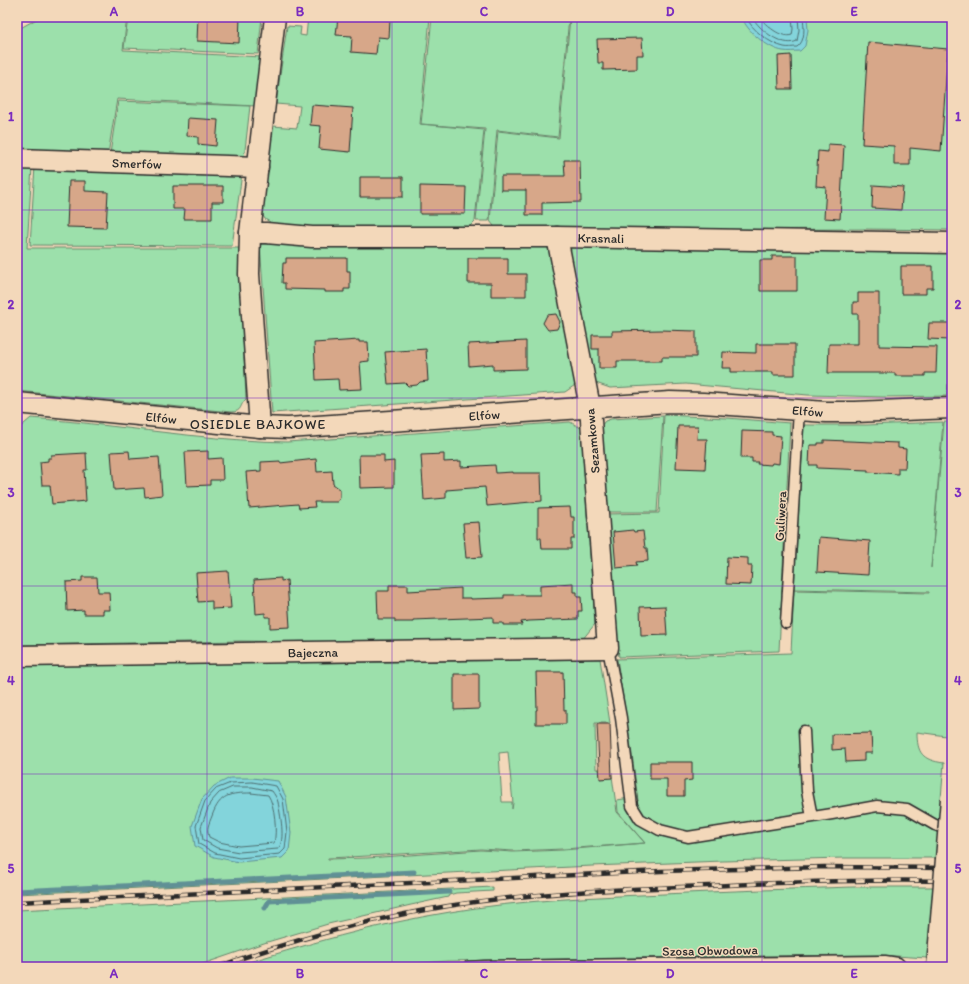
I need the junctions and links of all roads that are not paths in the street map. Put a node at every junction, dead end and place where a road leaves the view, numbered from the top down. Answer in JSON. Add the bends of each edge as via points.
{"nodes":[{"id":1,"x":275,"y":17,"type":"edge"},
{"id":2,"x":17,"y":158,"type":"edge"},
{"id":3,"x":258,"y":167,"type":"junction"},
{"id":4,"x":250,"y":233,"type":"junction"},
{"id":5,"x":557,"y":237,"type":"junction"},
{"id":6,"x":952,"y":242,"type":"edge"},
{"id":7,"x":17,"y":403,"type":"edge"},
{"id":8,"x":590,"y":407,"type":"junction"},
{"id":9,"x":952,"y":408,"type":"edge"},
{"id":10,"x":799,"y":410,"type":"junction"},
{"id":11,"x":260,"y":427,"type":"junction"},
{"id":12,"x":786,"y":624,"type":"dead end"},
{"id":13,"x":608,"y":648,"type":"junction"},
{"id":14,"x":17,"y":656,"type":"edge"},
{"id":15,"x":804,"y":731,"type":"dead end"},
{"id":16,"x":952,"y":799,"type":"edge"},
{"id":17,"x":812,"y":817,"type":"junction"},
{"id":18,"x":952,"y":831,"type":"edge"},
{"id":19,"x":468,"y":967,"type":"edge"},
{"id":20,"x":902,"y":967,"type":"edge"},
{"id":21,"x":938,"y":967,"type":"edge"}],
"edges":[{"from":1,"to":3,"type":"street"},
{"from":2,"to":3,"type":"street","name":"Smerfów"},
{"from":3,"to":4,"type":"street"},
{"from":4,"to":5,"type":"street","name":"Krasnali","via":[[312,237]]},
{"from":4,"to":11,"type":"street","via":[[249,274]]},
{"from":5,"to":6,"type":"street","name":"Krasnali"},
{"from":5,"to":8,"type":"street","name":"Sezamkowa"},
{"from":7,"to":11,"type":"street","name":"Elfów"},
{"from":8,"to":10,"type":"street","name":"Elfów","via":[[670,402]]},
{"from":8,"to":11,"type":"street","name":"Elfów","via":[[288,428]]},
{"from":8,"to":13,"type":"street","name":"Sezamkowa"},
{"from":9,"to":10,"type":"street","name":"Elfów","via":[[855,412]]},
{"from":10,"to":12,"type":"lane","name":"Guliwera"},
{"from":13,"to":14,"type":"street","name":"Bajeczna"},
{"from":13,"to":17,"type":"lane","via":[[621,718],[632,806],[640,819],[660,830],[688,837]]},
{"from":15,"to":17,"type":"lane","via":[[807,791]]},
{"from":16,"to":21,"type":"street","bridge":true},
{"from":17,"to":18,"type":"lane","via":[[877,806],[907,809],[935,825]]},
{"from":19,"to":20,"type":"lane","name":"Szosa Obwodowa","via":[[885,961],[898,963]]}]}
